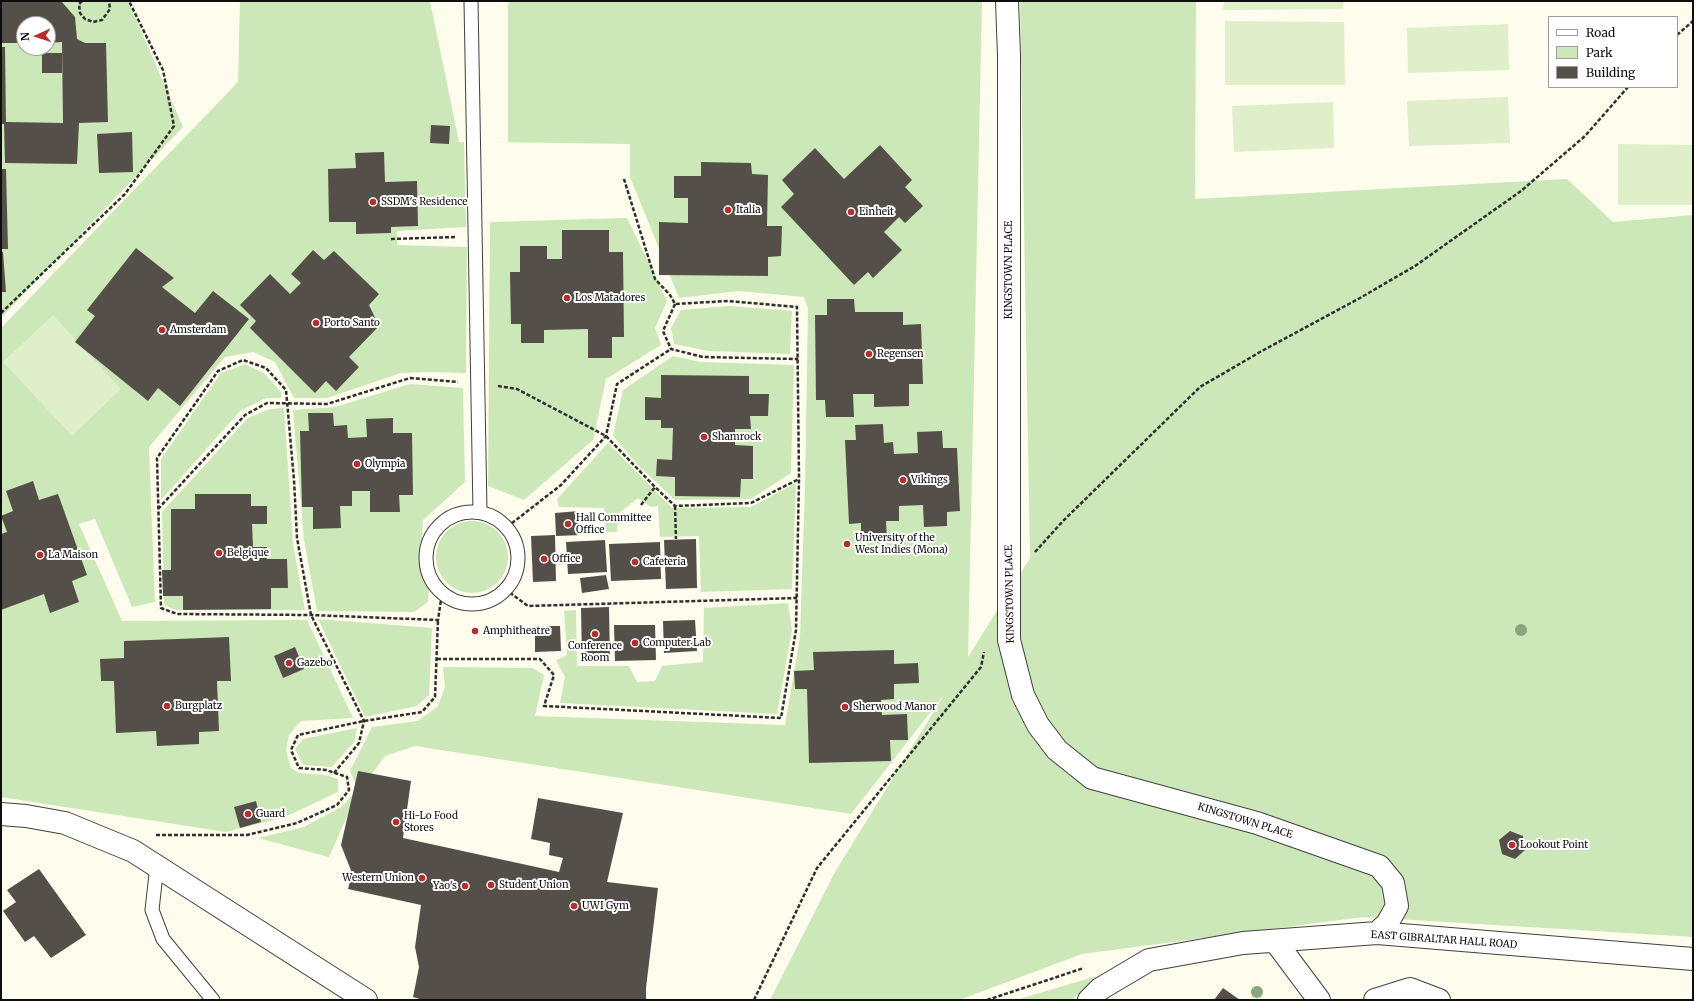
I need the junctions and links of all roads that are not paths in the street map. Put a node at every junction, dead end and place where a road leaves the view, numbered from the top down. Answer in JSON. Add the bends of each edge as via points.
{"nodes":[{"id":1,"x":471,"y":1,"type":"edge"},
{"id":2,"x":1007,"y":1,"type":"edge"},
{"id":3,"x":480,"y":512,"type":"junction"},
{"id":4,"x":1,"y":814,"type":"edge"},
{"id":5,"x":157,"y":865,"type":"junction"},
{"id":6,"x":1377,"y":933,"type":"junction"},
{"id":7,"x":1275,"y":941,"type":"junction"},
{"id":8,"x":1693,"y":958,"type":"edge"},
{"id":9,"x":213,"y":1000,"type":"edge"},
{"id":10,"x":366,"y":1000,"type":"edge"},
{"id":11,"x":1090,"y":1000,"type":"edge"},
{"id":12,"x":1319,"y":1000,"type":"edge"},
{"id":13,"x":1375,"y":1000,"type":"edge"},
{"id":14,"x":1439,"y":1000,"type":"edge"}],
"edges":[{"from":1,"to":3,"type":"lane"},
{"from":2,"to":6,"type":"street","name":"KINGSTOWN PLACE","via":[[1009,640],[1023,696],[1038,725],[1057,750],[1092,778],[1257,823],[1379,866],[1393,883],[1397,906],[1387,924]]},
{"from":3,"to":3,"type":"lane","via":[[495,517],[507,527],[518,555],[516,570],[510,584],[499,595],[486,602],[470,604],[442,594],[432,582],[426,568],[425,552],[438,525],[451,516],[465,511]]},
{"from":4,"to":5,"type":"street","via":[[65,823],[133,851]]},
{"from":5,"to":9,"type":"lane","via":[[152,910],[163,939]]},
{"from":5,"to":10,"type":"street"},
{"from":6,"to":7,"type":"street","name":"EAST GIBRALTAR HALL ROAD"},
{"from":6,"to":8,"type":"street","name":"EAST GIBRALTAR HALL ROAD"},
{"from":7,"to":11,"type":"street","name":"EAST GIBRALTAR HALL ROAD","via":[[1149,960],[1100,989]]},
{"from":7,"to":12,"type":"street"},
{"from":13,"to":14,"type":"street","via":[[1410,989]]}]}
